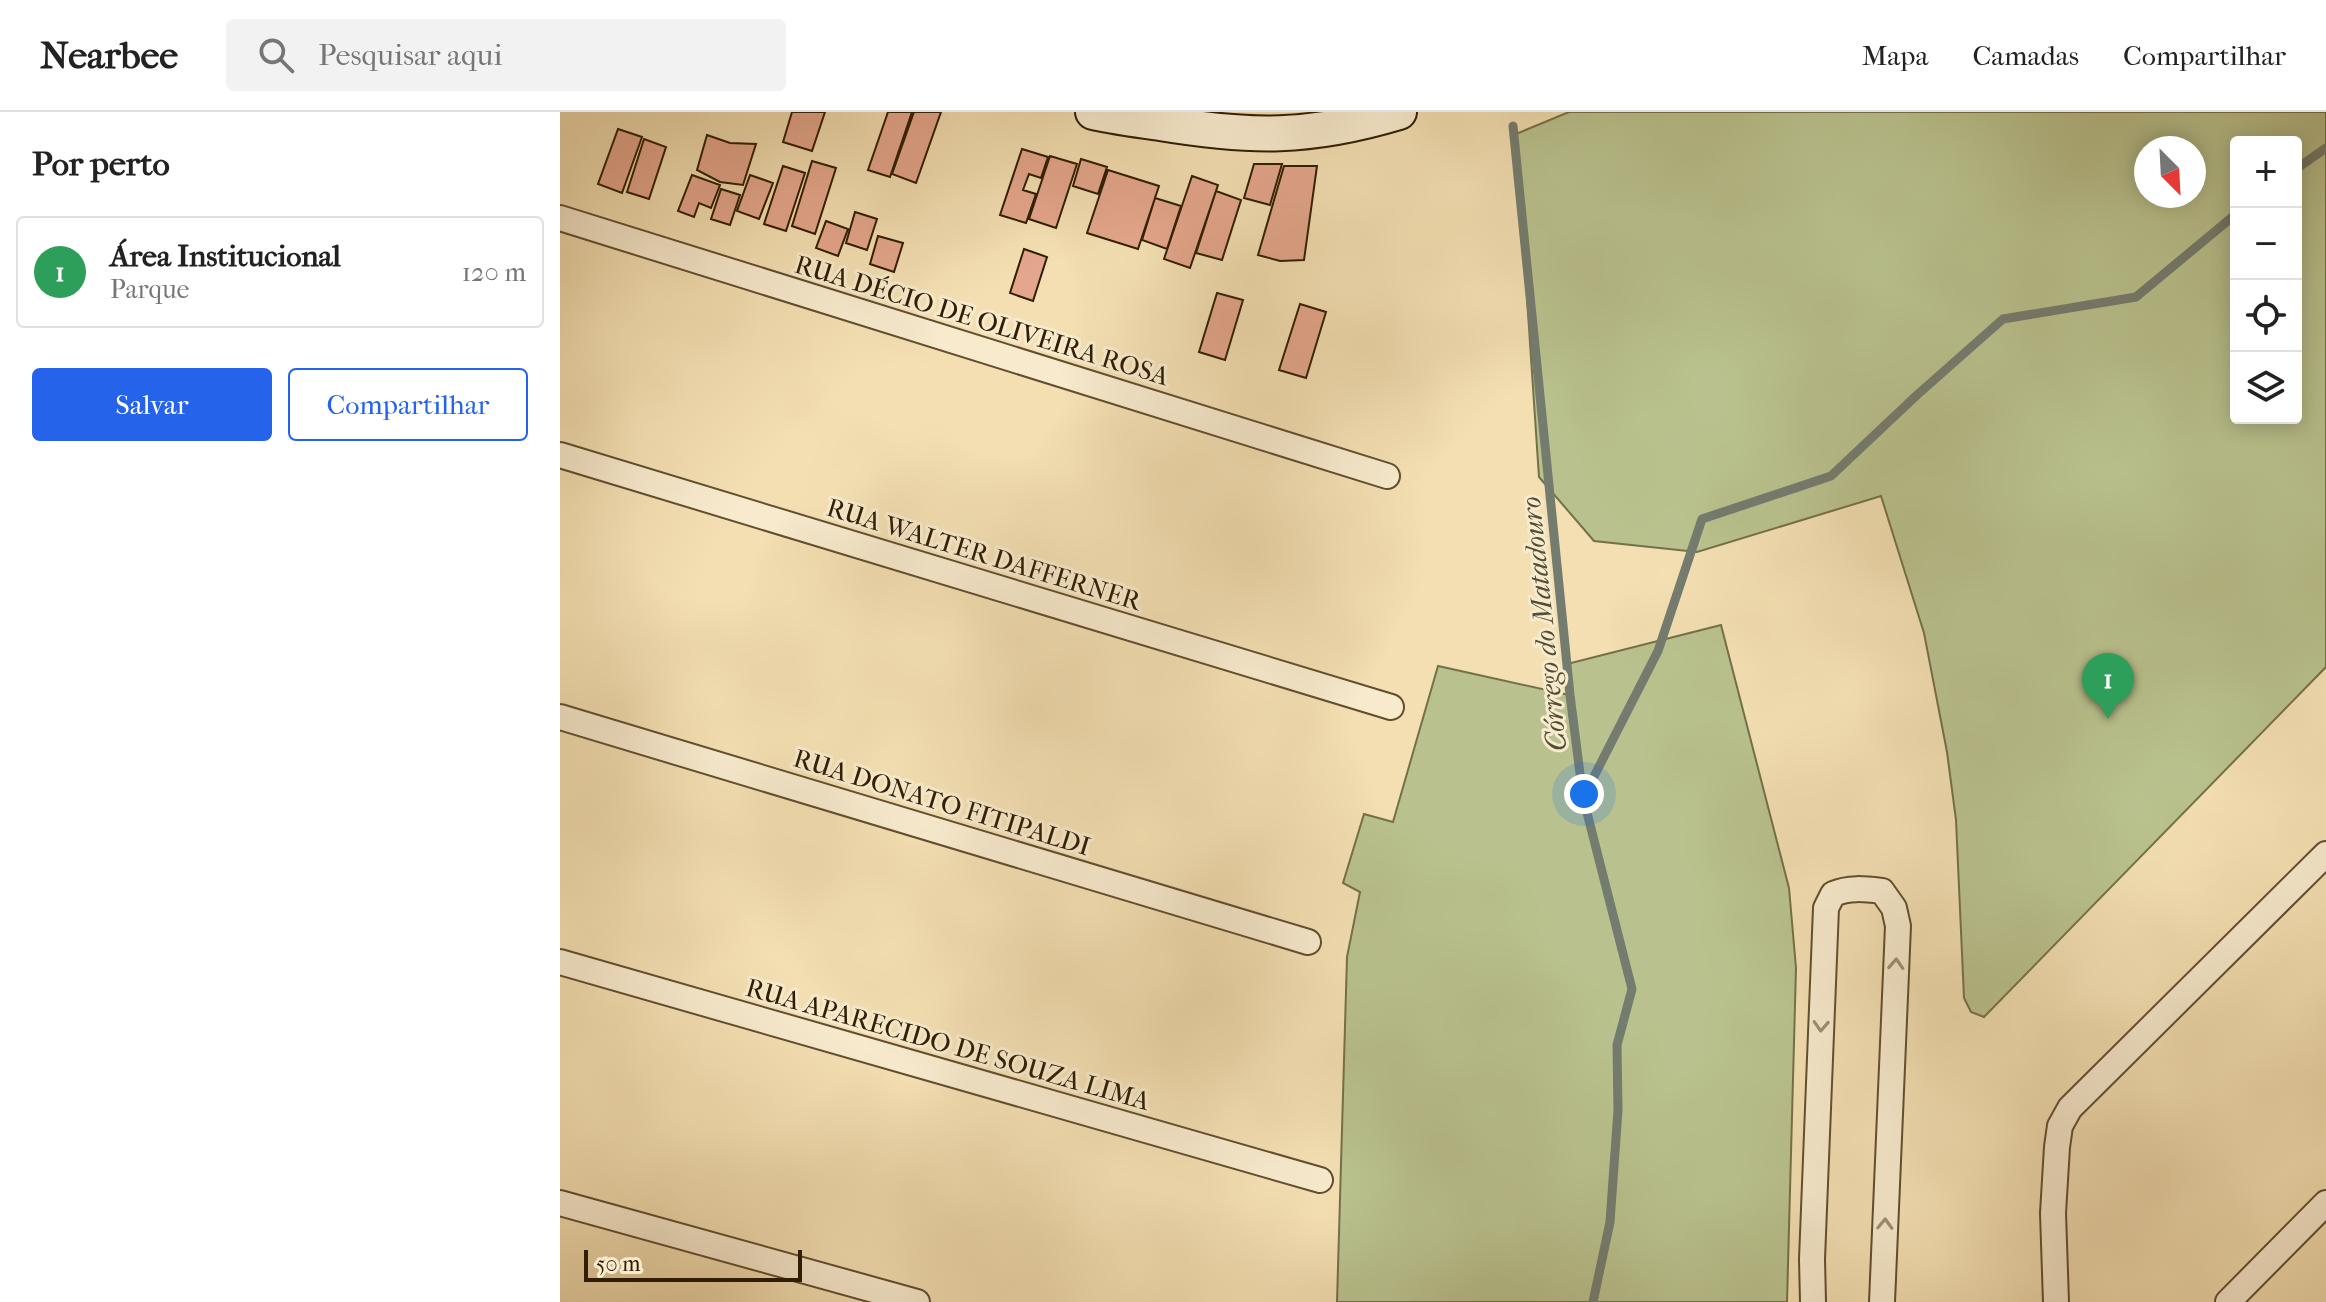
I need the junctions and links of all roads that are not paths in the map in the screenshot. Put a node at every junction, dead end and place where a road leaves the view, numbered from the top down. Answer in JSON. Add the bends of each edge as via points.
{"nodes":[{"id":1,"x":1093,"y":112,"type":"edge"},
{"id":2,"x":1399,"y":112,"type":"edge"},
{"id":3,"x":560,"y":218,"type":"edge"},
{"id":4,"x":560,"y":455,"type":"edge"},
{"id":5,"x":1387,"y":476,"type":"dead end"},
{"id":6,"x":1391,"y":707,"type":"dead end"},
{"id":7,"x":560,"y":717,"type":"edge"},
{"id":8,"x":2326,"y":854,"type":"edge"},
{"id":9,"x":1308,"y":942,"type":"dead end"},
{"id":10,"x":560,"y":962,"type":"edge"},
{"id":11,"x":1320,"y":1180,"type":"dead end"},
{"id":12,"x":560,"y":1203,"type":"edge"},
{"id":13,"x":2326,"y":1203,"type":"edge"},
{"id":14,"x":917,"y":1302,"type":"edge"},
{"id":15,"x":1813,"y":1302,"type":"edge"},
{"id":16,"x":1882,"y":1302,"type":"edge"},
{"id":17,"x":2056,"y":1302,"type":"edge"},
{"id":18,"x":2228,"y":1302,"type":"edge"}],
"edges":[{"from":1,"to":2,"type":"main road","via":[[1220,133],[1266,135],[1354,125]]},
{"from":3,"to":5,"type":"street","name":"RUA DÉCIO DE OLIVEIRA ROSA"},
{"from":4,"to":6,"type":"street","name":"RUA WALTER DAFFERNER"},
{"from":7,"to":9,"type":"street","name":"RUA DONATO FITIPALDI"},
{"from":8,"to":17,"type":"street","via":[[2070,1108],[2060,1126],[2053,1213]]},
{"from":10,"to":11,"type":"street","name":"RUA APARECIDO DE SOUZA LIMA"},
{"from":12,"to":14,"type":"street"},
{"from":13,"to":18,"type":"street"},
{"from":16,"to":15,"type":"street","one_way":true,"via":[[1898,926],[1882,891],[1861,888],[1833,894],[1826,908]]}]}
